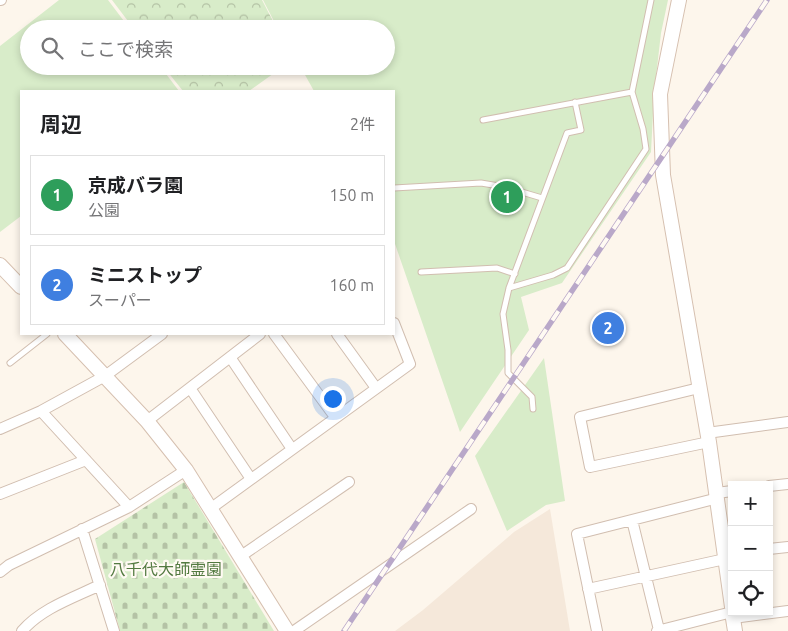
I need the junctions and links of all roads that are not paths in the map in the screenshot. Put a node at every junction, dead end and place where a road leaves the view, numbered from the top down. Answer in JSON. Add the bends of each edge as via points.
{"nodes":[{"id":1,"x":651,"y":0,"type":"edge"},
{"id":2,"x":679,"y":0,"type":"edge"},
{"id":3,"x":632,"y":92,"type":"junction"},
{"id":4,"x":575,"y":102,"type":"junction"},
{"id":5,"x":483,"y":120,"type":"dead end"},
{"id":6,"x":395,"y":188,"type":"edge"},
{"id":7,"x":542,"y":198,"type":"junction"},
{"id":8,"x":0,"y":265,"type":"edge"},
{"id":9,"x":421,"y":272,"type":"dead end"},
{"id":10,"x":515,"y":274,"type":"junction"},
{"id":11,"x":20,"y":286,"type":"edge"},
{"id":12,"x":509,"y":288,"type":"junction"},
{"id":13,"x":395,"y":326,"type":"edge"},
{"id":14,"x":46,"y":335,"type":"edge"},
{"id":15,"x":66,"y":335,"type":"edge"},
{"id":16,"x":161,"y":335,"type":"edge"},
{"id":17,"x":259,"y":335,"type":"edge"},
{"id":18,"x":275,"y":335,"type":"edge"},
{"id":19,"x":338,"y":335,"type":"edge"},
{"id":20,"x":230,"y":357,"type":"junction"},
{"id":21,"x":10,"y":363,"type":"dead end"},
{"id":22,"x":105,"y":376,"type":"junction"},
{"id":23,"x":190,"y":388,"type":"junction"},
{"id":24,"x":376,"y":388,"type":"junction"},
{"id":25,"x":700,"y":388,"type":"junction"},
{"id":26,"x":533,"y":409,"type":"dead end"},
{"id":27,"x":41,"y":411,"type":"junction"},
{"id":28,"x":335,"y":417,"type":"junction"},
{"id":29,"x":147,"y":421,"type":"junction"},
{"id":30,"x":788,"y":422,"type":"edge"},
{"id":31,"x":0,"y":429,"type":"edge"},
{"id":32,"x":708,"y":438,"type":"junction"},
{"id":33,"x":292,"y":448,"type":"junction"},
{"id":34,"x":86,"y":460,"type":"junction"},
{"id":35,"x":186,"y":470,"type":"junction"},
{"id":36,"x":251,"y":479,"type":"junction"},
{"id":37,"x":348,"y":482,"type":"dead end"},
{"id":38,"x":788,"y":484,"type":"edge"},
{"id":39,"x":773,"y":486,"type":"edge"},
{"id":40,"x":728,"y":492,"type":"edge"},
{"id":41,"x":0,"y":494,"type":"edge"},
{"id":42,"x":717,"y":496,"type":"junction"},
{"id":43,"x":129,"y":506,"type":"junction"},
{"id":44,"x":210,"y":509,"type":"junction"},
{"id":45,"x":471,"y":509,"type":"dead end"},
{"id":46,"x":632,"y":520,"type":"junction"},
{"id":47,"x":82,"y":529,"type":"junction"},
{"id":48,"x":788,"y":547,"type":"edge"},
{"id":49,"x":773,"y":549,"type":"edge"},
{"id":50,"x":727,"y":555,"type":"edge"},
{"id":51,"x":241,"y":556,"type":"junction"},
{"id":52,"x":0,"y":572,"type":"edge"},
{"id":53,"x":646,"y":576,"type":"junction"},
{"id":54,"x":100,"y":585,"type":"junction"},
{"id":55,"x":588,"y":589,"type":"junction"},
{"id":56,"x":788,"y":611,"type":"edge"},
{"id":57,"x":733,"y":617,"type":"edge"},
{"id":58,"x":22,"y":631,"type":"edge"},
{"id":59,"x":114,"y":631,"type":"edge"},
{"id":60,"x":288,"y":631,"type":"edge"},
{"id":61,"x":294,"y":631,"type":"edge"},
{"id":62,"x":596,"y":631,"type":"edge"},
{"id":63,"x":658,"y":631,"type":"edge"}],
"edges":[{"from":1,"to":3,"type":"lane"},
{"from":2,"to":25,"type":"street","via":[[660,94],[660,134],[672,237]]},
{"from":3,"to":4,"type":"lane"},
{"from":3,"to":12,"type":"lane","via":[[646,149],[567,268]]},
{"from":4,"to":5,"type":"lane"},
{"from":4,"to":7,"type":"lane","via":[[580,130],[567,133]]},
{"from":6,"to":7,"type":"lane","via":[[481,183]]},
{"from":7,"to":10,"type":"lane"},
{"from":8,"to":11,"type":"street"},
{"from":9,"to":10,"type":"lane","via":[[497,268]]},
{"from":10,"to":12,"type":"lane"},
{"from":12,"to":26,"type":"lane","via":[[503,314],[508,373],[532,397]]},
{"from":13,"to":24,"type":"street","via":[[410,364]]},
{"from":14,"to":21,"type":"lane"},
{"from":15,"to":22,"type":"street"},
{"from":16,"to":22,"type":"street"},
{"from":17,"to":20,"type":"street"},
{"from":18,"to":28,"type":"street"},
{"from":19,"to":24,"type":"street"},
{"from":20,"to":23,"type":"street"},
{"from":20,"to":33,"type":"street"},
{"from":22,"to":27,"type":"street"},
{"from":22,"to":29,"type":"street"},
{"from":23,"to":29,"type":"street"},
{"from":23,"to":36,"type":"street"},
{"from":24,"to":28,"type":"street"},
{"from":25,"to":32,"type":"street"},
{"from":25,"to":32,"type":"street","via":[[580,417],[590,467]]},
{"from":27,"to":31,"type":"street"},
{"from":27,"to":34,"type":"street"},
{"from":28,"to":33,"type":"street"},
{"from":29,"to":35,"type":"street"},
{"from":30,"to":32,"type":"street"},
{"from":32,"to":42,"type":"street"},
{"from":33,"to":36,"type":"street"},
{"from":34,"to":41,"type":"street"},
{"from":34,"to":43,"type":"street"},
{"from":35,"to":43,"type":"street"},
{"from":35,"to":44,"type":"street"},
{"from":36,"to":44,"type":"street"},
{"from":37,"to":51,"type":"street"},
{"from":38,"to":39,"type":"street"},
{"from":40,"to":42,"type":"street"},
{"from":42,"to":46,"type":"street"},
{"from":42,"to":50,"type":"street"},
{"from":43,"to":47,"type":"street"},
{"from":44,"to":51,"type":"street"},
{"from":45,"to":61,"type":"street"},
{"from":46,"to":53,"type":"street"},
{"from":46,"to":55,"type":"street","via":[[577,534]]},
{"from":47,"to":52,"type":"street"},
{"from":47,"to":54,"type":"street"},
{"from":48,"to":49,"type":"street"},
{"from":50,"to":53,"type":"street"},
{"from":50,"to":57,"type":"street"},
{"from":51,"to":60,"type":"street"},
{"from":53,"to":55,"type":"street"},
{"from":53,"to":63,"type":"street"},
{"from":54,"to":58,"type":"street","via":[[51,608],[31,620]]},
{"from":54,"to":59,"type":"street"},
{"from":55,"to":62,"type":"street"},
{"from":56,"to":57,"type":"street"},
{"from":57,"to":63,"type":"street"}]}
